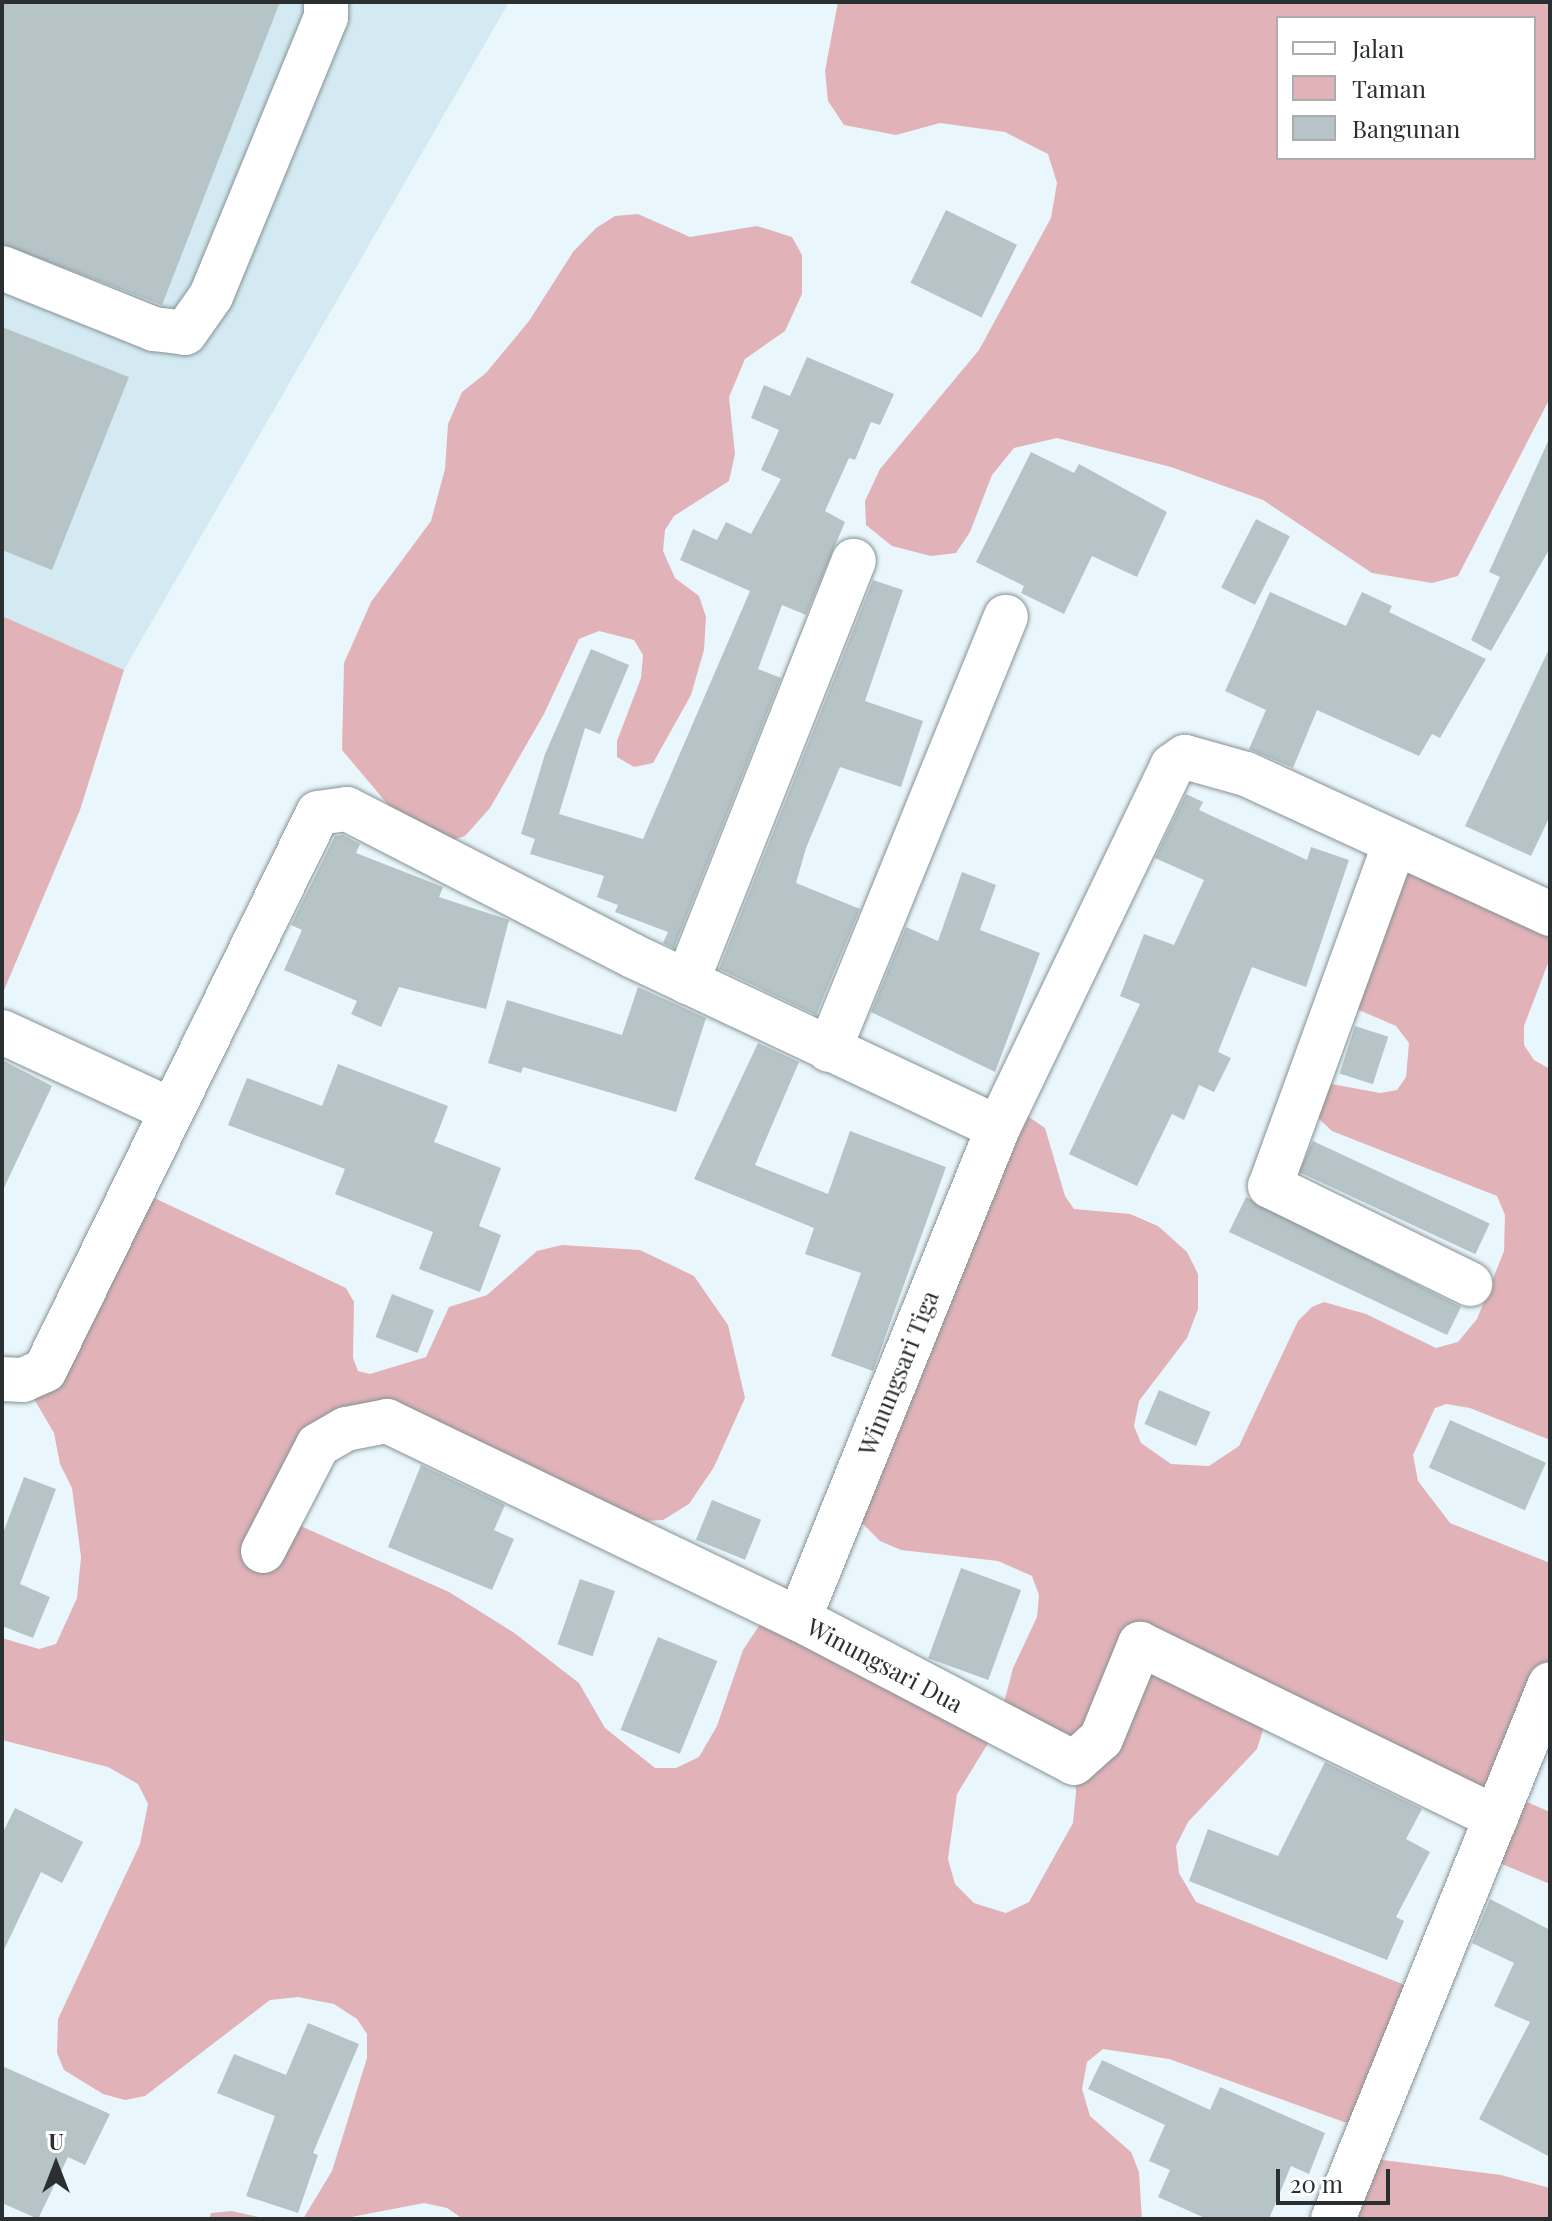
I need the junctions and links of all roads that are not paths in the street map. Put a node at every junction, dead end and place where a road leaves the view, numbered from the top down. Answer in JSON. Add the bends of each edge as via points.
{"nodes":[{"id":1,"x":326,"y":2,"type":"edge"},
{"id":2,"x":2,"y":268,"type":"edge"},
{"id":3,"x":854,"y":561,"type":"dead end"},
{"id":4,"x":1006,"y":617,"type":"dead end"},
{"id":5,"x":1395,"y":843,"type":"junction"},
{"id":6,"x":1550,"y":914,"type":"edge"},
{"id":7,"x":687,"y":982,"type":"junction"},
{"id":8,"x":2,"y":1032,"type":"edge"},
{"id":9,"x":829,"y":1050,"type":"junction"},
{"id":10,"x":171,"y":1110,"type":"junction"},
{"id":11,"x":998,"y":1128,"type":"junction"},
{"id":12,"x":1470,"y":1284,"type":"dead end"},
{"id":13,"x":2,"y":1379,"type":"edge"},
{"id":14,"x":263,"y":1551,"type":"dead end"},
{"id":15,"x":799,"y":1619,"type":"junction"},
{"id":16,"x":1550,"y":1684,"type":"edge"},
{"id":17,"x":1496,"y":1818,"type":"junction"},
{"id":18,"x":1333,"y":2219,"type":"edge"}],
"edges":[{"from":1,"to":2,"type":"street","via":[[326,17],[211,296],[185,333],[154,329]]},
{"from":3,"to":7,"type":"street"},
{"from":4,"to":9,"type":"street"},
{"from":5,"to":6,"type":"street","name":"Winungsari Tiga"},
{"from":5,"to":11,"type":"street","name":"Winungsari Tiga","via":[[1201,757],[1185,757],[1172,766]]},
{"from":5,"to":12,"type":"street","via":[[1270,1186]]},
{"from":7,"to":9,"type":"street"},
{"from":7,"to":10,"type":"street","via":[[347,809],[318,813]]},
{"from":8,"to":10,"type":"street"},
{"from":9,"to":11,"type":"street"},
{"from":10,"to":13,"type":"street","via":[[45,1370],[23,1380]]},
{"from":11,"to":15,"type":"street","name":"Winungsari Tiga"},
{"from":14,"to":15,"type":"street","name":"Winungsari Dua","via":[[318,1445],[346,1429],[387,1421]]},
{"from":15,"to":17,"type":"street","name":"Winungsari Dua","via":[[1074,1763],[1101,1739],[1140,1644]]},
{"from":16,"to":17,"type":"street"},
{"from":17,"to":18,"type":"street"}]}
